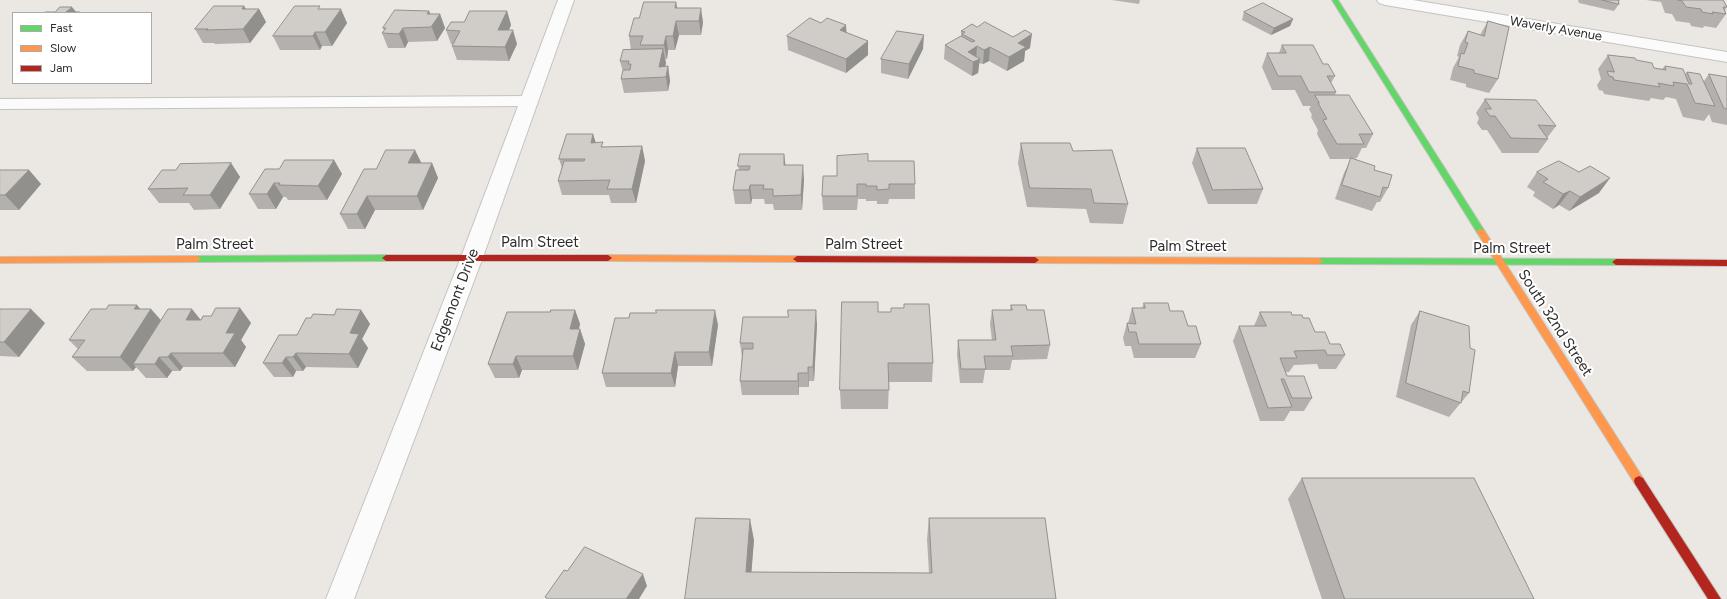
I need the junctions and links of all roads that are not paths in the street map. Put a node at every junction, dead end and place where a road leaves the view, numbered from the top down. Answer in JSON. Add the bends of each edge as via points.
{"nodes":[{"id":1,"x":566,"y":0,"type":"edge"},
{"id":2,"x":1335,"y":0,"type":"edge"},
{"id":3,"x":1386,"y":0,"type":"edge"},
{"id":4,"x":1727,"y":57,"type":"edge"},
{"id":5,"x":529,"y":101,"type":"junction"},
{"id":6,"x":0,"y":104,"type":"edge"},
{"id":7,"x":472,"y":257,"type":"junction"},
{"id":8,"x":0,"y":260,"type":"edge"},
{"id":9,"x":1500,"y":263,"type":"junction"},
{"id":10,"x":1727,"y":263,"type":"edge"},
{"id":11,"x":340,"y":599,"type":"edge"},
{"id":12,"x":1715,"y":599,"type":"edge"}],
"edges":[{"from":1,"to":5,"type":"street","name":"Edgemont Drive"},
{"from":2,"to":9,"type":"street","name":"South 32nd Street"},
{"from":3,"to":4,"type":"street","name":"Waverly Avenue"},
{"from":5,"to":6,"type":"lane"},
{"from":5,"to":7,"type":"street","name":"Edgemont Drive"},
{"from":7,"to":8,"type":"street","name":"Palm Street"},
{"from":7,"to":9,"type":"street","name":"Palm Street"},
{"from":7,"to":11,"type":"street","name":"Edgemont Drive"},
{"from":9,"to":10,"type":"street","name":"Palm Street"},
{"from":9,"to":12,"type":"street","name":"South 32nd Street"}]}
